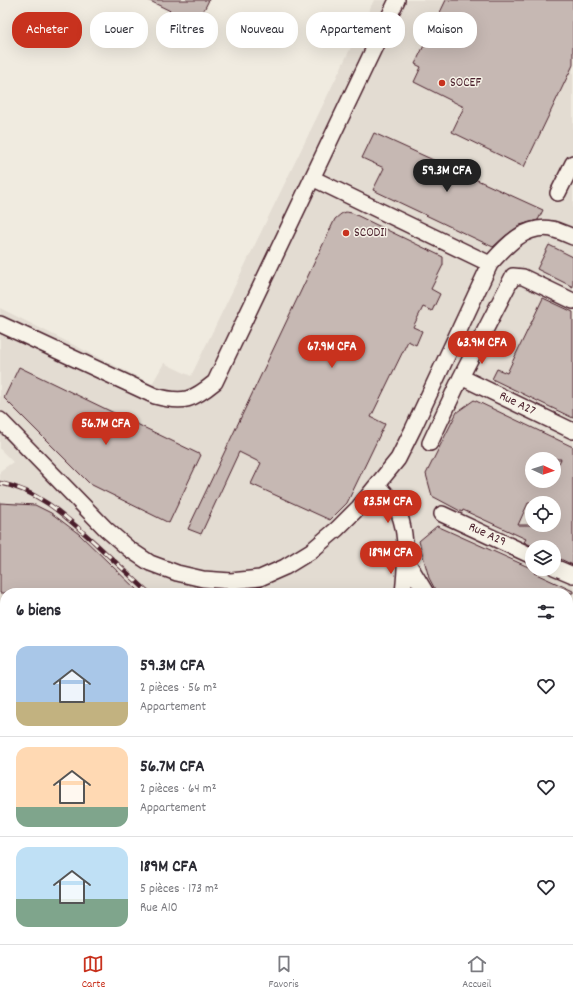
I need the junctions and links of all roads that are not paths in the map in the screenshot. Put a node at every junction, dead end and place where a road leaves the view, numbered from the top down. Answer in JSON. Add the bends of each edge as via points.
{"nodes":[{"id":1,"x":397,"y":0,"type":"edge"},
{"id":2,"x":573,"y":163,"type":"edge"},
{"id":3,"x":312,"y":178,"type":"junction"},
{"id":4,"x":558,"y":193,"type":"dead end"},
{"id":5,"x":573,"y":237,"type":"edge"},
{"id":6,"x":490,"y":264,"type":"junction"},
{"id":7,"x":573,"y":301,"type":"edge"},
{"id":8,"x":0,"y":324,"type":"edge"},
{"id":9,"x":461,"y":377,"type":"junction"},
{"id":10,"x":0,"y":420,"type":"edge"},
{"id":11,"x":573,"y":431,"type":"edge"},
{"id":12,"x":430,"y":443,"type":"dead end"},
{"id":13,"x":378,"y":485,"type":"junction"},
{"id":14,"x":442,"y":514,"type":"dead end"},
{"id":15,"x":525,"y":553,"type":"edge"},
{"id":16,"x":406,"y":560,"type":"junction"},
{"id":17,"x":561,"y":569,"type":"edge"},
{"id":18,"x":573,"y":575,"type":"edge"},
{"id":19,"x":403,"y":588,"type":"edge"},
{"id":20,"x":423,"y":588,"type":"edge"}],
"edges":[{"from":1,"to":3,"type":"street"},
{"from":2,"to":4,"type":"street"},
{"from":3,"to":6,"type":"street"},
{"from":3,"to":8,"type":"street","via":[[215,382],[200,394],[186,400],[155,396]]},
{"from":5,"to":6,"type":"street","via":[[546,228],[528,232],[504,248]]},
{"from":6,"to":13,"type":"street","via":[[413,429],[398,458]]},
{"from":7,"to":9,"type":"street","via":[[523,277],[513,276]]},
{"from":9,"to":11,"type":"street","name":"Rue A27"},
{"from":9,"to":12,"type":"street"},
{"from":10,"to":13,"type":"street","via":[[106,529],[129,549],[150,563],[203,579],[231,582],[260,578],[285,567],[311,551],[337,529]]},
{"from":13,"to":16,"type":"street","via":[[394,503],[400,515]]},
{"from":14,"to":15,"type":"street","name":"Rue A29"},
{"from":16,"to":19,"type":"street"},
{"from":16,"to":20,"type":"street"},
{"from":17,"to":18,"type":"street"}]}
